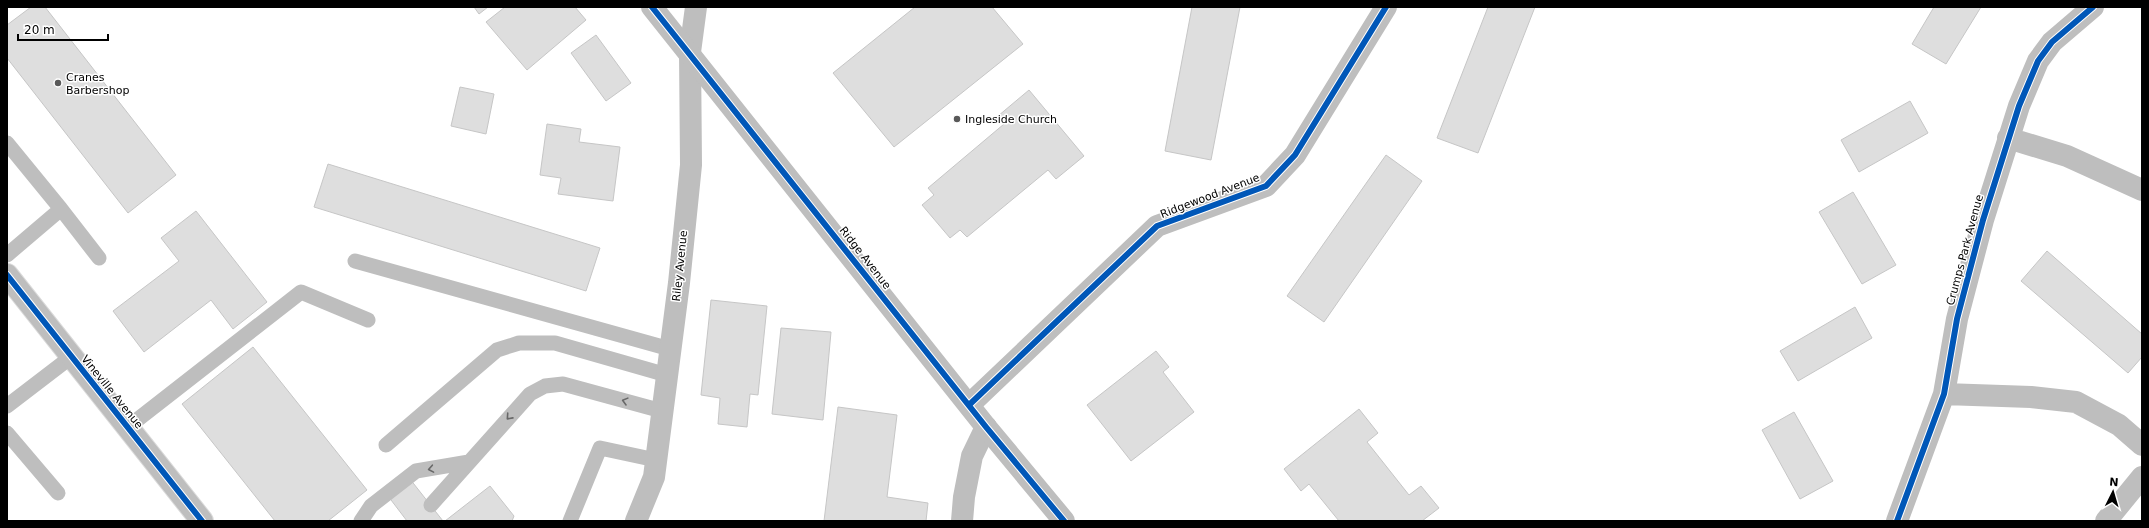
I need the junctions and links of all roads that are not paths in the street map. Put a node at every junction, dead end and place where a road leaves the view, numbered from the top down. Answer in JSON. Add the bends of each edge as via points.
{"nodes":[{"id":1,"x":652,"y":7,"type":"edge"},
{"id":2,"x":696,"y":7,"type":"edge"},
{"id":3,"x":1386,"y":7,"type":"edge"},
{"id":4,"x":2093,"y":7,"type":"edge"},
{"id":5,"x":690,"y":52,"type":"junction"},
{"id":6,"x":2008,"y":138,"type":"junction"},
{"id":7,"x":7,"y":143,"type":"edge"},
{"id":8,"x":2142,"y":190,"type":"edge"},
{"id":9,"x":61,"y":209,"type":"junction"},
{"id":10,"x":7,"y":256,"type":"edge"},
{"id":11,"x":99,"y":258,"type":"dead end"},
{"id":12,"x":356,"y":261,"type":"dead end"},
{"id":13,"x":7,"y":276,"type":"edge"},
{"id":14,"x":368,"y":320,"type":"dead end"},
{"id":15,"x":670,"y":348,"type":"junction"},
{"id":16,"x":71,"y":357,"type":"junction"},
{"id":17,"x":667,"y":375,"type":"junction"},
{"id":18,"x":1944,"y":394,"type":"junction"},
{"id":19,"x":969,"y":405,"type":"junction"},
{"id":20,"x":7,"y":406,"type":"edge"},
{"id":21,"x":662,"y":411,"type":"junction"},
{"id":22,"x":128,"y":427,"type":"junction"},
{"id":23,"x":986,"y":427,"type":"junction"},
{"id":24,"x":8,"y":437,"type":"edge"},
{"id":25,"x":386,"y":445,"type":"dead end"},
{"id":26,"x":2142,"y":445,"type":"edge"},
{"id":27,"x":656,"y":460,"type":"junction"},
{"id":28,"x":470,"y":462,"type":"junction"},
{"id":29,"x":2142,"y":477,"type":"edge"},
{"id":30,"x":58,"y":493,"type":"dead end"},
{"id":31,"x":431,"y":505,"type":"dead end"},
{"id":32,"x":202,"y":521,"type":"edge"},
{"id":33,"x":361,"y":521,"type":"edge"},
{"id":34,"x":570,"y":521,"type":"edge"},
{"id":35,"x":636,"y":521,"type":"edge"},
{"id":36,"x":962,"y":521,"type":"edge"},
{"id":37,"x":1064,"y":521,"type":"edge"},
{"id":38,"x":1897,"y":521,"type":"edge"},
{"id":39,"x":2106,"y":521,"type":"edge"}],
"edges":[{"from":1,"to":5,"type":"street","name":"Ridge Avenue"},
{"from":2,"to":5,"type":"street","name":"Riley Avenue"},
{"from":3,"to":19,"type":"street","name":"Ridgewood Avenue","via":[[1295,155],[1266,186],[1157,226]]},
{"from":4,"to":6,"type":"street","name":"Crumps Park Avenue","via":[[2052,42],[2038,62],[2018,106]]},
{"from":5,"to":15,"type":"street","name":"Riley Avenue","via":[[691,165]]},
{"from":5,"to":19,"type":"street","name":"Ridge Avenue"},
{"from":6,"to":8,"type":"street","via":[[2067,156]]},
{"from":6,"to":18,"type":"street","name":"Crumps Park Avenue","via":[[1957,319]]},
{"from":7,"to":9,"type":"lane"},
{"from":9,"to":10,"type":"lane"},
{"from":9,"to":11,"type":"lane"},
{"from":12,"to":15,"type":"lane"},
{"from":13,"to":16,"type":"street","name":"Vineville Avenue"},
{"from":14,"to":22,"type":"lane","via":[[302,292]]},
{"from":15,"to":17,"type":"street","name":"Riley Avenue"},
{"from":16,"to":20,"type":"lane"},
{"from":16,"to":22,"type":"street","name":"Vineville Avenue"},
{"from":17,"to":21,"type":"street","name":"Riley Avenue"},
{"from":17,"to":25,"type":"lane","via":[[555,344],[519,343],[497,350]]},
{"from":18,"to":26,"type":"street","via":[[2031,397],[2076,402],[2119,425]]},
{"from":18,"to":38,"type":"street","name":"Crumps Park Avenue"},
{"from":19,"to":23,"type":"street","name":"Ridge Avenue"},
{"from":21,"to":27,"type":"street","name":"Riley Avenue"},
{"from":21,"to":28,"type":"lane","one_way":true,"via":[[563,384],[545,386],[530,394]]},
{"from":22,"to":32,"type":"street","name":"Vineville Avenue"},
{"from":23,"to":36,"type":"street","via":[[972,456]]},
{"from":23,"to":37,"type":"street","name":"Ridge Avenue"},
{"from":24,"to":30,"type":"lane"},
{"from":27,"to":34,"type":"lane","via":[[600,448]]},
{"from":27,"to":35,"type":"street","name":"Riley Avenue","via":[[654,477]]},
{"from":28,"to":31,"type":"lane"},
{"from":28,"to":33,"type":"lane","one_way":true,"via":[[416,471],[370,506]]},
{"from":29,"to":39,"type":"street"}]}
